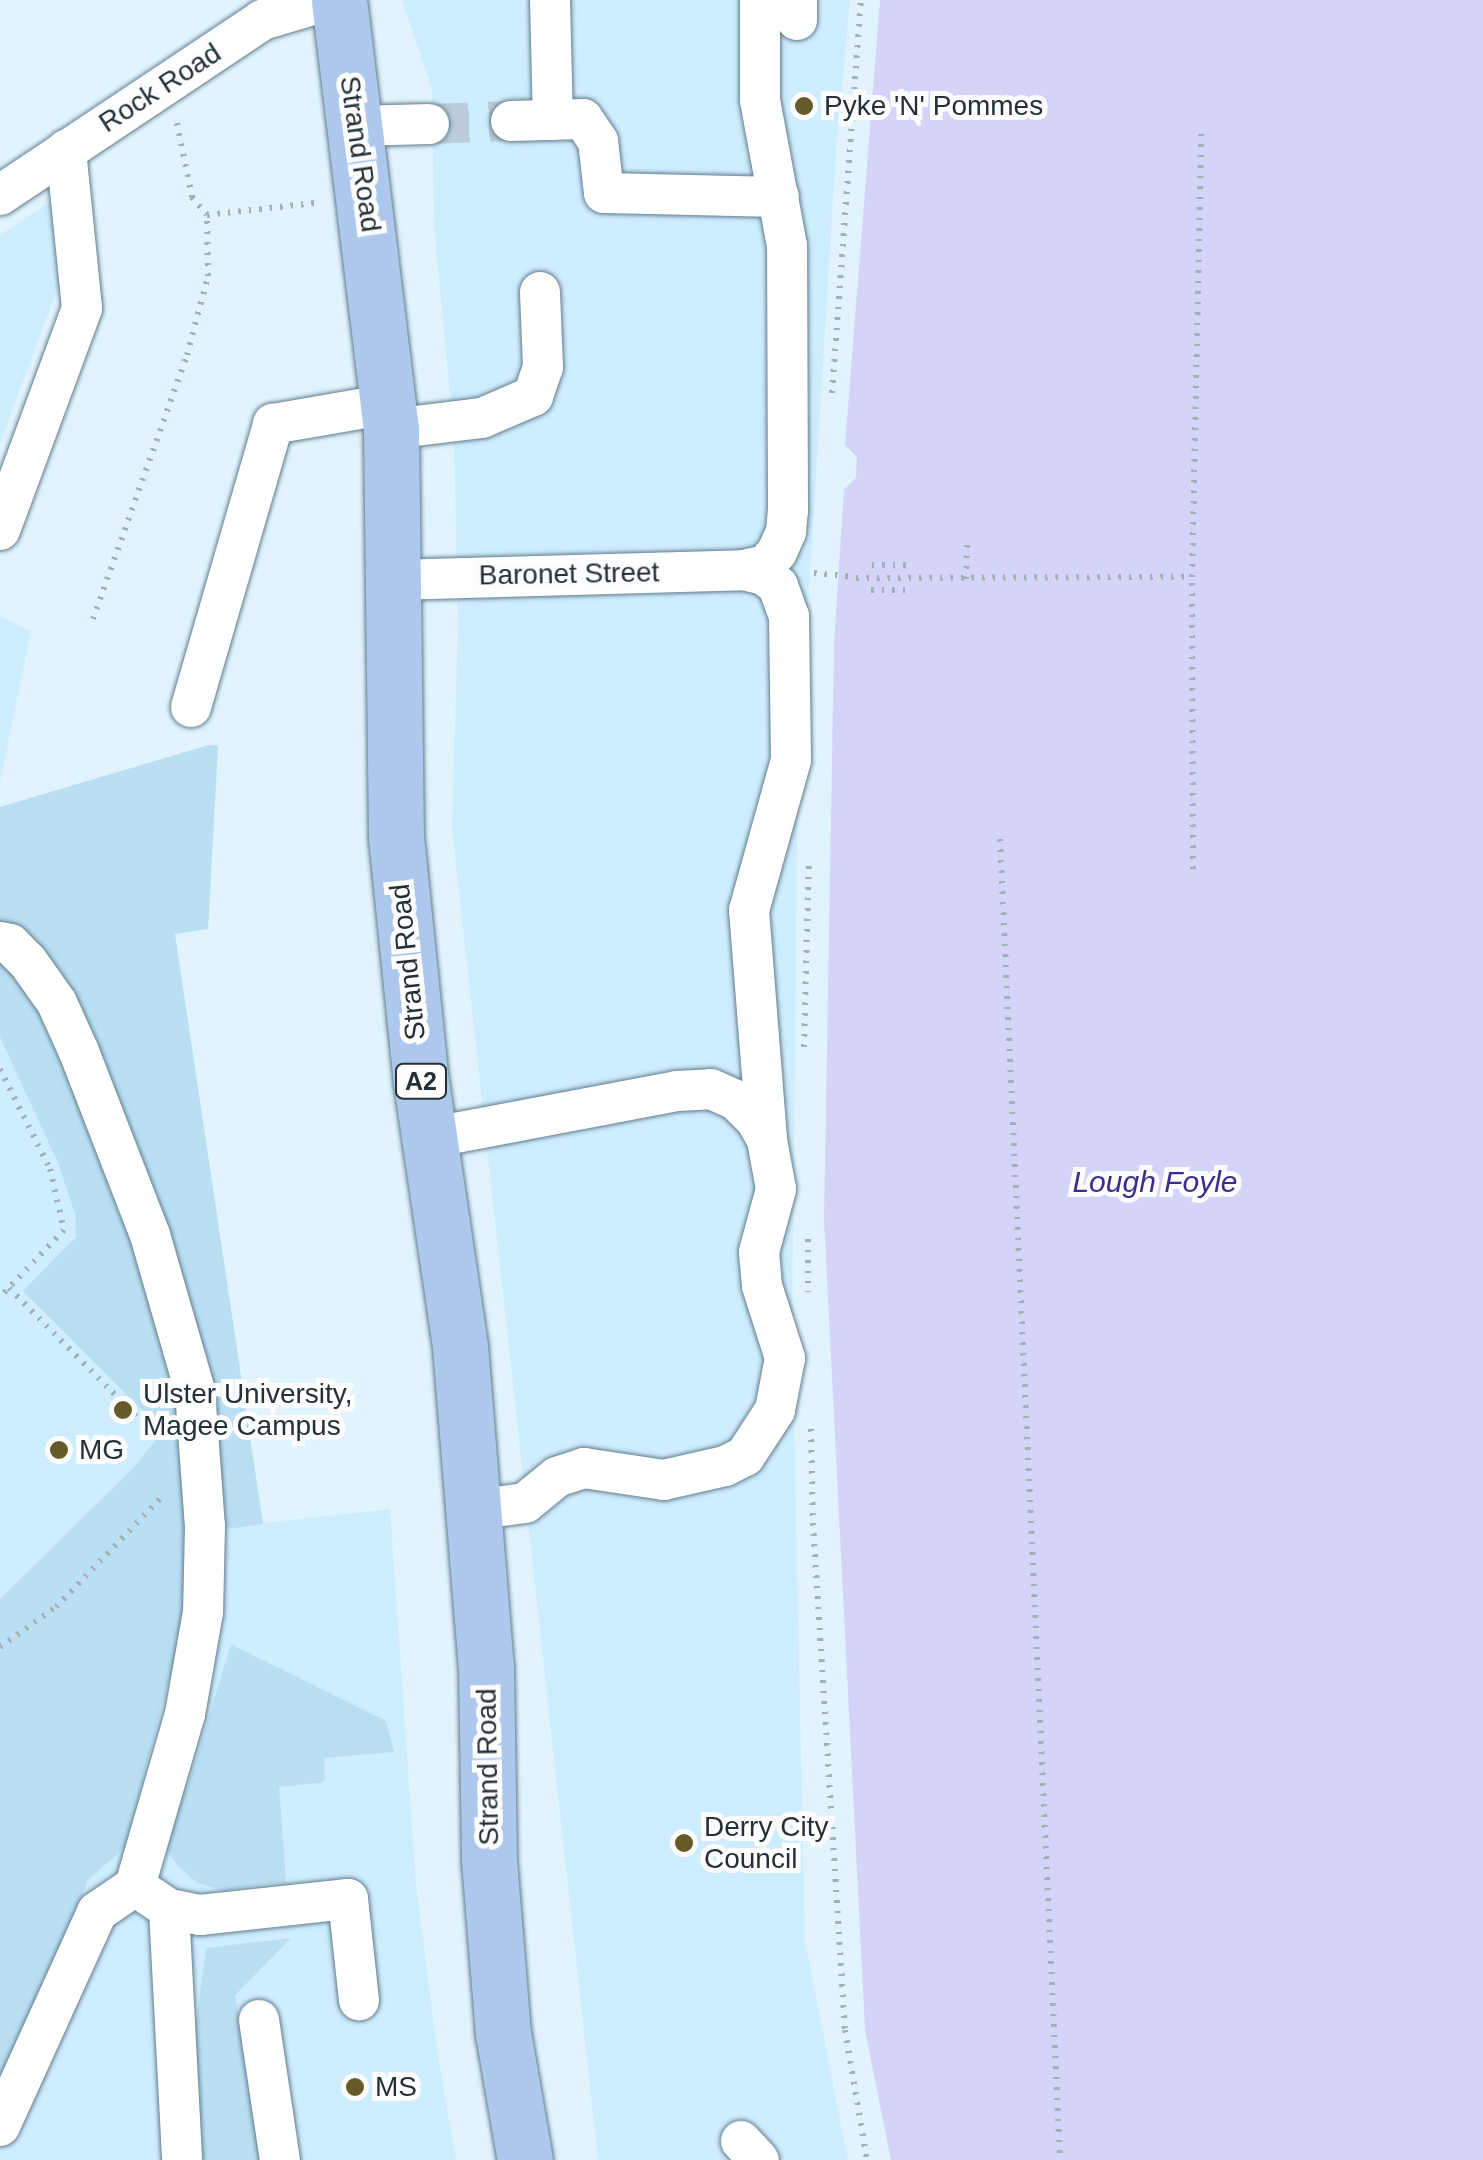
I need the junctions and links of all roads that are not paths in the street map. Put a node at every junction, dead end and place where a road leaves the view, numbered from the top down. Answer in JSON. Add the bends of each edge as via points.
{"nodes":[{"id":1,"x":329,"y":0,"type":"edge"},
{"id":2,"x":339,"y":0,"type":"edge"},
{"id":3,"x":550,"y":0,"type":"edge"},
{"id":4,"x":760,"y":0,"type":"edge"},
{"id":5,"x":552,"y":120,"type":"junction"},
{"id":6,"x":511,"y":121,"type":"tunnel mouth"},
{"id":7,"x":429,"y":124,"type":"tunnel mouth"},
{"id":8,"x":356,"y":126,"type":"junction"},
{"id":9,"x":66,"y":150,"type":"junction"},
{"id":10,"x":0,"y":195,"type":"edge"},
{"id":11,"x":780,"y":197,"type":"junction"},
{"id":12,"x":540,"y":292,"type":"dead end"},
{"id":13,"x":390,"y":417,"type":"junction"},
{"id":14,"x":788,"y":511,"type":"junction"},
{"id":15,"x":0,"y":530,"type":"edge"},
{"id":16,"x":744,"y":570,"type":"junction"},
{"id":17,"x":394,"y":580,"type":"junction"},
{"id":18,"x":803,"y":604,"type":"junction"},
{"id":19,"x":191,"y":707,"type":"dead end"},
{"id":20,"x":0,"y":942,"type":"edge"},
{"id":21,"x":429,"y":1138,"type":"junction"},
{"id":22,"x":767,"y":1140,"type":"junction"},
{"id":23,"x":474,"y":1510,"type":"junction"},
{"id":24,"x":136,"y":1886,"type":"junction"},
{"id":25,"x":169,"y":1908,"type":"junction"},
{"id":26,"x":360,"y":2000,"type":"dead end"},
{"id":27,"x":259,"y":2020,"type":"dead end"},
{"id":28,"x":0,"y":2126,"type":"edge"},
{"id":29,"x":182,"y":2160,"type":"edge"},
{"id":30,"x":280,"y":2160,"type":"edge"},
{"id":31,"x":525,"y":2160,"type":"edge"}],
"edges":[{"from":1,"to":9,"type":"street","name":"Rock Road","via":[[262,20]]},
{"from":2,"to":8,"type":"highway","name":"Strand Road","number":"A2"},
{"from":3,"to":5,"type":"street"},
{"from":4,"to":11,"type":"street","via":[[760,100]]},
{"from":5,"to":6,"type":"street"},
{"from":5,"to":11,"type":"street","via":[[583,120],[591,130],[604,193]]},
{"from":7,"to":8,"type":"street"},
{"from":8,"to":13,"type":"highway","name":"Strand Road","number":"A2"},
{"from":9,"to":10,"type":"street","name":"Rock Road"},
{"from":9,"to":15,"type":"street","via":[[82,308]]},
{"from":11,"to":14,"type":"street","via":[[788,246]]},
{"from":12,"to":13,"type":"street","via":[[543,368],[534,396],[482,418]]},
{"from":13,"to":17,"type":"highway","name":"Strand Road","number":"A2"},
{"from":13,"to":19,"type":"street","via":[[273,424]]},
{"from":14,"to":16,"type":"street","via":[[777,552],[766,565]]},
{"from":14,"to":18,"type":"street"},
{"from":16,"to":17,"type":"street","name":"Baronet Street"},
{"from":16,"to":18,"type":"street","via":[[764,575]]},
{"from":17,"to":21,"type":"highway","name":"Strand Road","number":"A2","via":[[396,837]]},
{"from":18,"to":22,"type":"street","via":[[791,760],[749,910]]},
{"from":20,"to":24,"type":"street","via":[[10,944],[38,976],[79,1052],[150,1235],[195,1391],[204,1492],[203,1612],[185,1714]]},
{"from":21,"to":22,"type":"street","via":[[711,1089],[736,1100]]},
{"from":21,"to":23,"type":"highway","name":"Strand Road","number":"A2","via":[[460,1346]]},
{"from":22,"to":23,"type":"street","via":[[776,1189],[759,1252],[762,1286],[785,1358],[762,1436],[745,1456],[694,1474],[664,1480],[584,1468],[557,1477],[525,1503]]},
{"from":23,"to":31,"type":"highway","name":"Strand Road","number":"A2","via":[[486,1667],[490,1879],[503,2033]]},
{"from":24,"to":25,"type":"street"},
{"from":24,"to":28,"type":"street","via":[[96,1912]]},
{"from":25,"to":26,"type":"street","via":[[200,1915],[348,1900]]},
{"from":25,"to":29,"type":"street"},
{"from":27,"to":30,"type":"street"}]}
